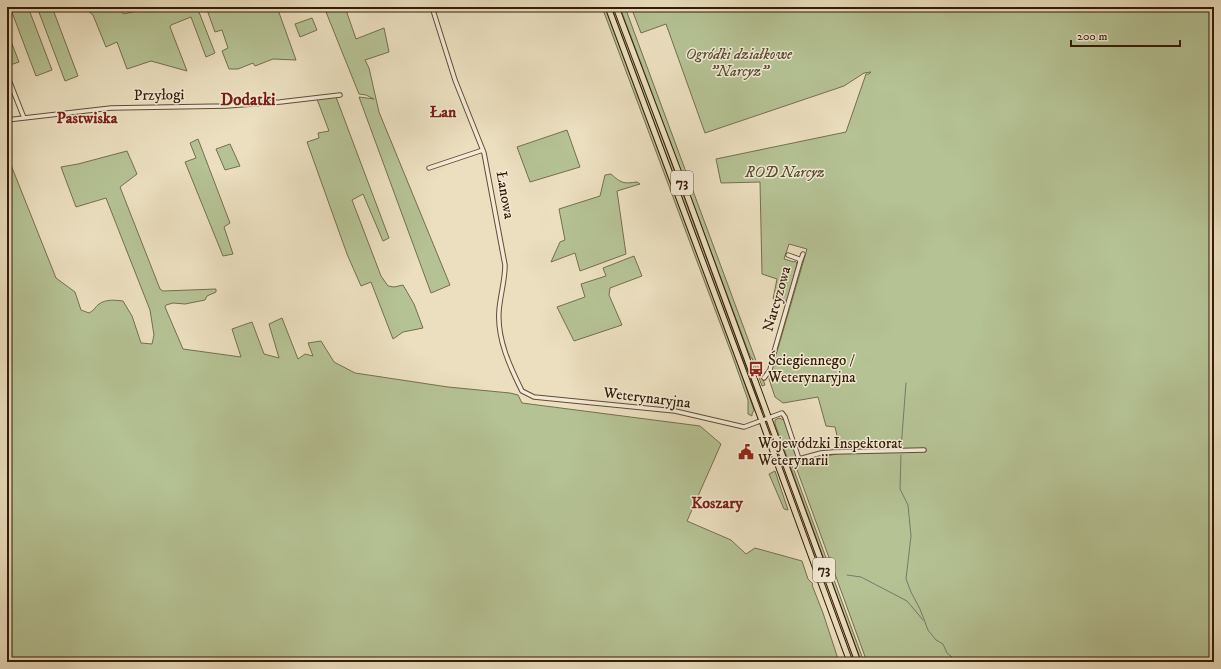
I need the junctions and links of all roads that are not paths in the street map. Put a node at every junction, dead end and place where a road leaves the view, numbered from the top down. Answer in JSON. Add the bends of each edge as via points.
{"nodes":[{"id":1,"x":432,"y":7,"type":"edge"},
{"id":2,"x":608,"y":7,"type":"edge"},
{"id":3,"x":616,"y":7,"type":"edge"},
{"id":4,"x":7,"y":75,"type":"edge"},
{"id":5,"x":340,"y":95,"type":"dead end"},
{"id":6,"x":24,"y":118,"type":"junction"},
{"id":7,"x":7,"y":120,"type":"edge"},
{"id":8,"x":483,"y":150,"type":"junction"},
{"id":9,"x":429,"y":168,"type":"dead end"},
{"id":10,"x":803,"y":254,"type":"dead end"},
{"id":11,"x":788,"y":255,"type":"dead end"},
{"id":12,"x":800,"y":262,"type":"junction"},
{"id":13,"x":764,"y":378,"type":"dead end"},
{"id":14,"x":522,"y":391,"type":"joint"},
{"id":15,"x":769,"y":419,"type":"junction"},
{"id":16,"x":762,"y":421,"type":"junction"},
{"id":17,"x":924,"y":450,"type":"dead end"},
{"id":18,"x":850,"y":662,"type":"edge"},
{"id":19,"x":858,"y":662,"type":"edge"}],
"edges":[{"from":1,"to":8,"type":"street","name":"Łanowa","via":[[455,80]]},
{"from":2,"to":16,"type":"main road","number":"73"},
{"from":3,"to":15,"type":"main road","number":"73"},
{"from":4,"to":6,"type":"street"},
{"from":5,"to":6,"type":"street","name":"Przyłogi","via":[[226,106],[111,108]]},
{"from":6,"to":7,"type":"street","name":"Przyłogi"},
{"from":8,"to":9,"type":"street"},
{"from":8,"to":14,"type":"street","name":"Łanowa","via":[[505,265],[499,311],[500,332],[502,344]]},
{"from":10,"to":12,"type":"street"},
{"from":11,"to":12,"type":"street","name":"Narcyzowa","via":[[799,259]]},
{"from":12,"to":13,"type":"street","name":"Narcyzowa","via":[[770,370]]},
{"from":14,"to":16,"type":"street","name":"Weterynaryjna","via":[[534,397],[675,411],[744,427]]},
{"from":15,"to":16,"type":"street","name":"Weterynaryjna"},
{"from":15,"to":17,"type":"street","name":"Weterynaryjna","via":[[782,413],[784,415],[800,459],[834,452]]},
{"from":15,"to":19,"type":"main road","number":"73"},
{"from":16,"to":18,"type":"main road","number":"73"}]}
